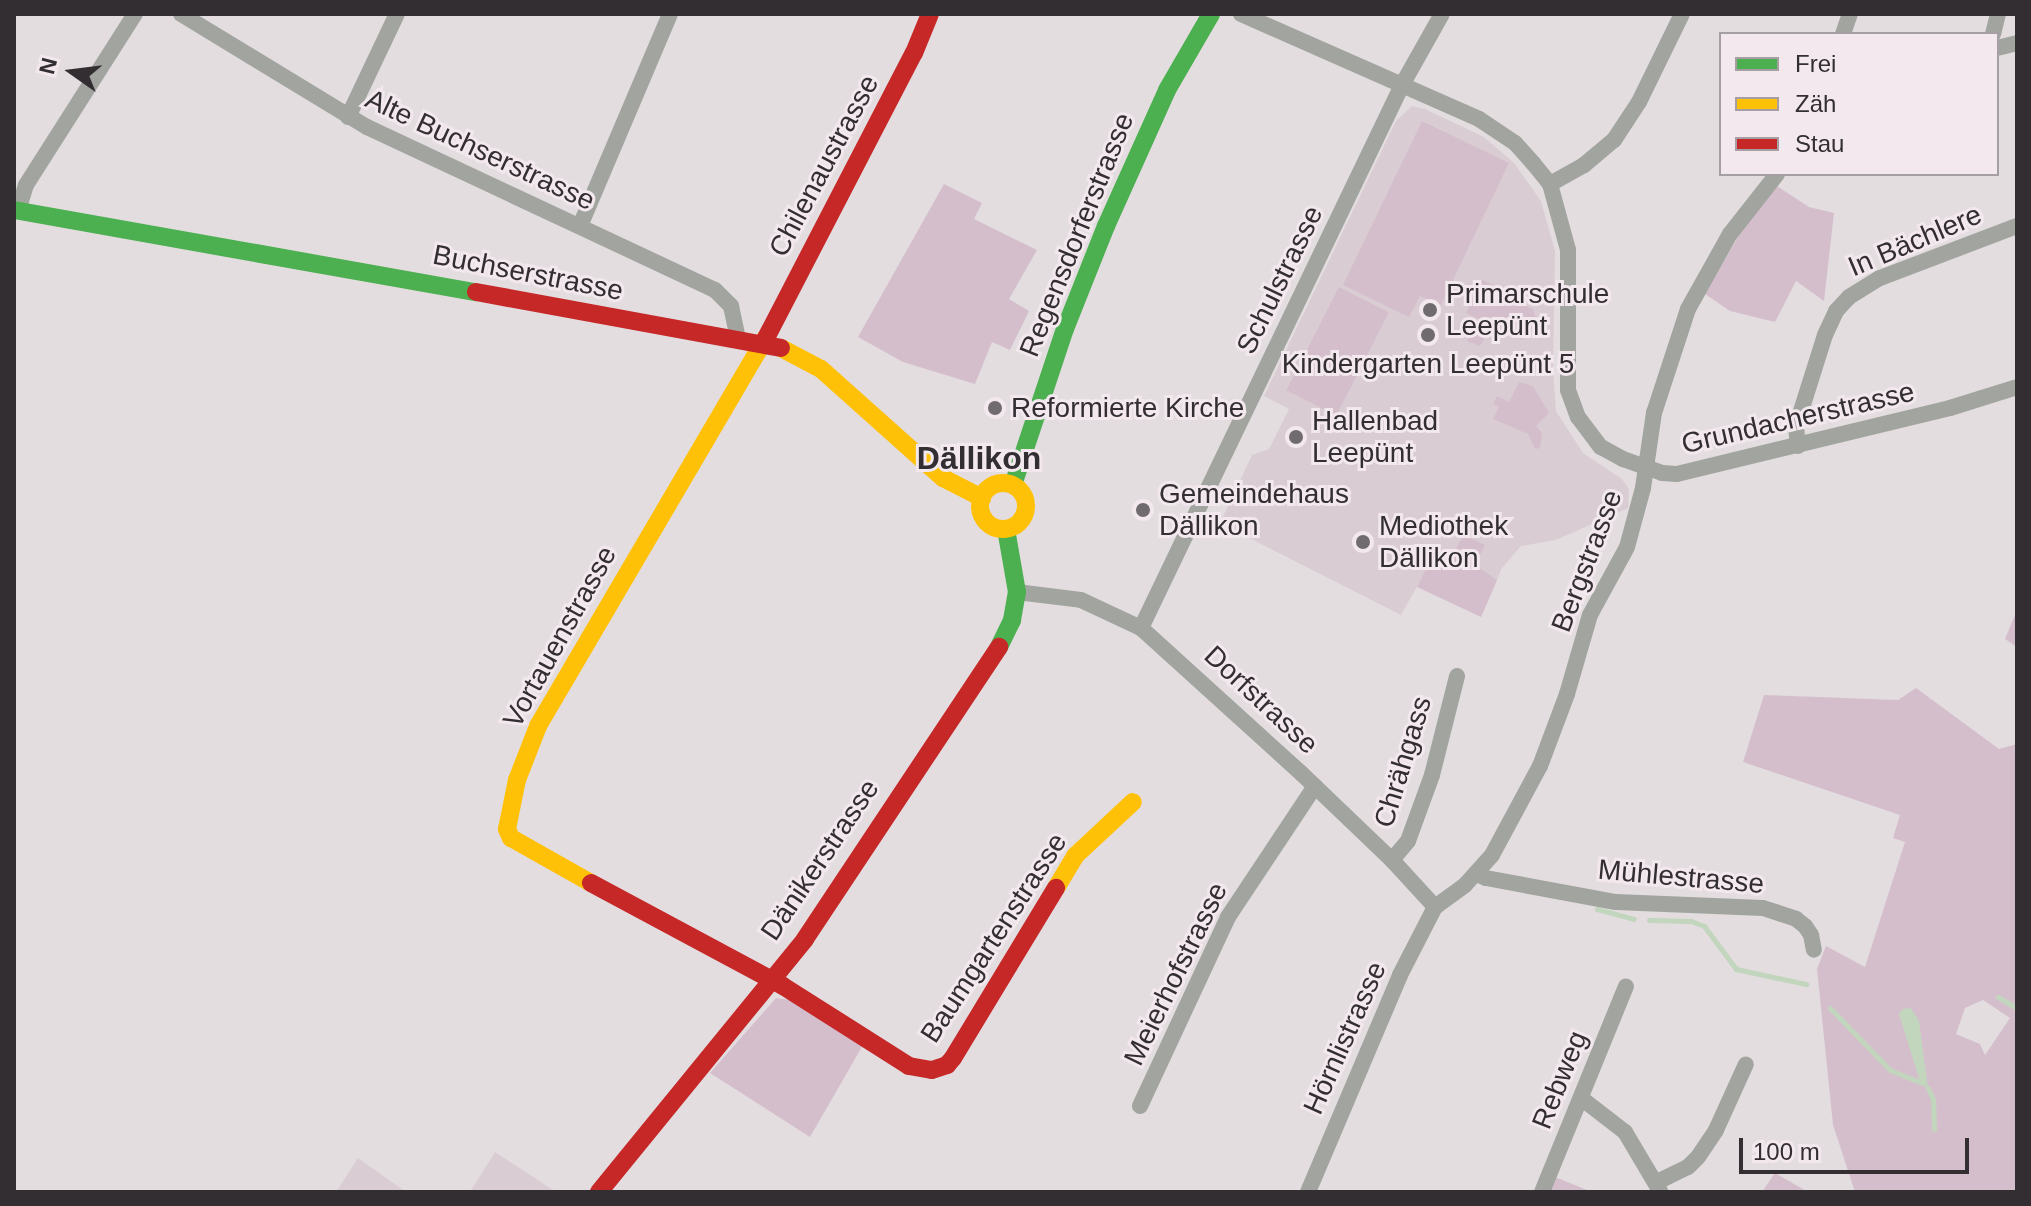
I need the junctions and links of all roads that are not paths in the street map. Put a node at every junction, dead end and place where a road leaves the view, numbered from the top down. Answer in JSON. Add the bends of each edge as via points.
{"nodes":[{"id":1,"x":135,"y":14,"type":"edge"},
{"id":2,"x":181,"y":14,"type":"edge"},
{"id":3,"x":397,"y":14,"type":"edge"},
{"id":4,"x":670,"y":14,"type":"edge"},
{"id":5,"x":930,"y":14,"type":"edge"},
{"id":6,"x":1211,"y":14,"type":"edge"},
{"id":7,"x":1241,"y":14,"type":"edge"},
{"id":8,"x":1442,"y":14,"type":"edge"},
{"id":9,"x":1682,"y":14,"type":"edge"},
{"id":10,"x":1402,"y":85,"type":"junction"},
{"id":11,"x":348,"y":117,"type":"junction"},
{"id":12,"x":1775,"y":176,"type":"edge"},
{"id":13,"x":1550,"y":184,"type":"junction"},
{"id":14,"x":16,"y":210,"type":"edge"},
{"id":15,"x":580,"y":226,"type":"junction"},
{"id":16,"x":2017,"y":226,"type":"edge"},
{"id":17,"x":738,"y":339,"type":"junction"},
{"id":18,"x":764,"y":343,"type":"junction"},
{"id":19,"x":2017,"y":387,"type":"edge"},
{"id":20,"x":1798,"y":446,"type":"junction"},
{"id":21,"x":1646,"y":468,"type":"junction"},
{"id":22,"x":1013,"y":485,"type":"junction"},
{"id":23,"x":982,"y":498,"type":"junction"},
{"id":24,"x":1006,"y":529,"type":"junction"},
{"id":25,"x":1017,"y":592,"type":"junction"},
{"id":26,"x":1141,"y":628,"type":"junction"},
{"id":27,"x":1457,"y":676,"type":"dead end"},
{"id":28,"x":1315,"y":786,"type":"junction"},
{"id":29,"x":1133,"y":802,"type":"dead end"},
{"id":30,"x":1392,"y":860,"type":"junction"},
{"id":31,"x":1477,"y":874,"type":"junction"},
{"id":32,"x":1435,"y":907,"type":"junction"},
{"id":33,"x":1814,"y":950,"type":"dead end"},
{"id":34,"x":769,"y":980,"type":"junction"},
{"id":35,"x":1626,"y":986,"type":"dead end"},
{"id":36,"x":1746,"y":1064,"type":"dead end"},
{"id":37,"x":1581,"y":1098,"type":"junction"},
{"id":38,"x":1140,"y":1106,"type":"dead end"},
{"id":39,"x":1659,"y":1187,"type":"edge"},
{"id":40,"x":599,"y":1192,"type":"edge"},
{"id":41,"x":1308,"y":1192,"type":"edge"},
{"id":42,"x":1542,"y":1192,"type":"edge"}],
"edges":[{"from":1,"to":14,"type":"street","via":[[26,185]]},
{"from":2,"to":11,"type":"street","name":"Alte Buchserstrasse"},
{"from":3,"to":11,"type":"street"},
{"from":4,"to":15,"type":"street"},
{"from":5,"to":18,"type":"street","name":"Chilenaustrasse"},
{"from":6,"to":22,"type":"street","name":"Regensdorferstrasse","via":[[1167,90],[1106,226]]},
{"from":7,"to":10,"type":"street","name":"Grundacherstrasse"},
{"from":8,"to":10,"type":"street","name":"Schulstrasse"},
{"from":9,"to":13,"type":"street","via":[[1614,140]]},
{"from":10,"to":13,"type":"street","name":"Grundacherstrasse","via":[[1497,129]]},
{"from":10,"to":26,"type":"street","name":"Schulstrasse"},
{"from":11,"to":15,"type":"street","name":"Alte Buchserstrasse"},
{"from":12,"to":21,"type":"street","name":"Bergstrasse","via":[[1730,234],[1688,309],[1660,389]]},
{"from":13,"to":21,"type":"street","name":"Grundacherstrasse","via":[[1568,250],[1568,390],[1578,417],[1601,447]]},
{"from":14,"to":17,"type":"street","name":"Buchserstrasse"},
{"from":15,"to":17,"type":"street","name":"Alte Buchserstrasse","via":[[726,297]]},
{"from":16,"to":20,"type":"street","name":"In Bächlere","via":[[1880,278],[1849,297],[1825,335],[1796,427]]},
{"from":17,"to":18,"type":"street","name":"Buchserstrasse"},
{"from":18,"to":23,"type":"street","name":"Buchserstrasse","via":[[808,359],[943,478]]},
{"from":18,"to":34,"type":"street","name":"Vortauenstrasse","via":[[538,726],[517,780],[507,829],[528,850]]},
{"from":19,"to":20,"type":"street","name":"Grundacherstrasse"},
{"from":20,"to":21,"type":"street","name":"Grundacherstrasse","via":[[1677,474]]},
{"from":21,"to":31,"type":"street","name":"Bergstrasse","via":[[1627,547],[1590,615],[1552,739],[1509,826]]},
{"from":22,"to":23,"type":"street","via":[[995,485]]},
{"from":22,"to":24,"type":"street","via":[[1023,495],[1026,510],[1019,523]]},
{"from":23,"to":24,"type":"street","via":[[985,520]]},
{"from":24,"to":25,"type":"street","name":"Dänikerstrasse"},
{"from":25,"to":26,"type":"street","name":"Dorfstrasse","via":[[1081,600]]},
{"from":25,"to":34,"type":"street","name":"Dänikerstrasse","via":[[1012,620],[996,653],[805,939]]},
{"from":26,"to":28,"type":"street","name":"Dorfstrasse"},
{"from":27,"to":30,"type":"street","name":"Chrähgass","via":[[1432,775],[1408,841]]},
{"from":28,"to":30,"type":"street","name":"Dorfstrasse"},
{"from":28,"to":38,"type":"street","name":"Meierhofstrasse","via":[[1228,917]]},
{"from":29,"to":34,"type":"street","name":"Baumgartenstrasse","via":[[1075,856],[947,1065],[924,1070],[909,1066]]},
{"from":30,"to":32,"type":"street","name":"Dorfstrasse"},
{"from":31,"to":32,"type":"street","name":"Bergstrasse"},
{"from":31,"to":33,"type":"street","name":"Mühlestrasse","via":[[1616,902],[1763,908],[1805,926]]},
{"from":32,"to":41,"type":"street","name":"Hörnlistrasse","via":[[1400,975]]},
{"from":34,"to":40,"type":"street","name":"Dänikerstrasse"},
{"from":35,"to":37,"type":"street","name":"Rebweg"},
{"from":36,"to":39,"type":"street","via":[[1698,1157]]},
{"from":37,"to":39,"type":"street","via":[[1625,1132]]},
{"from":37,"to":42,"type":"street","name":"Rebweg"}]}
